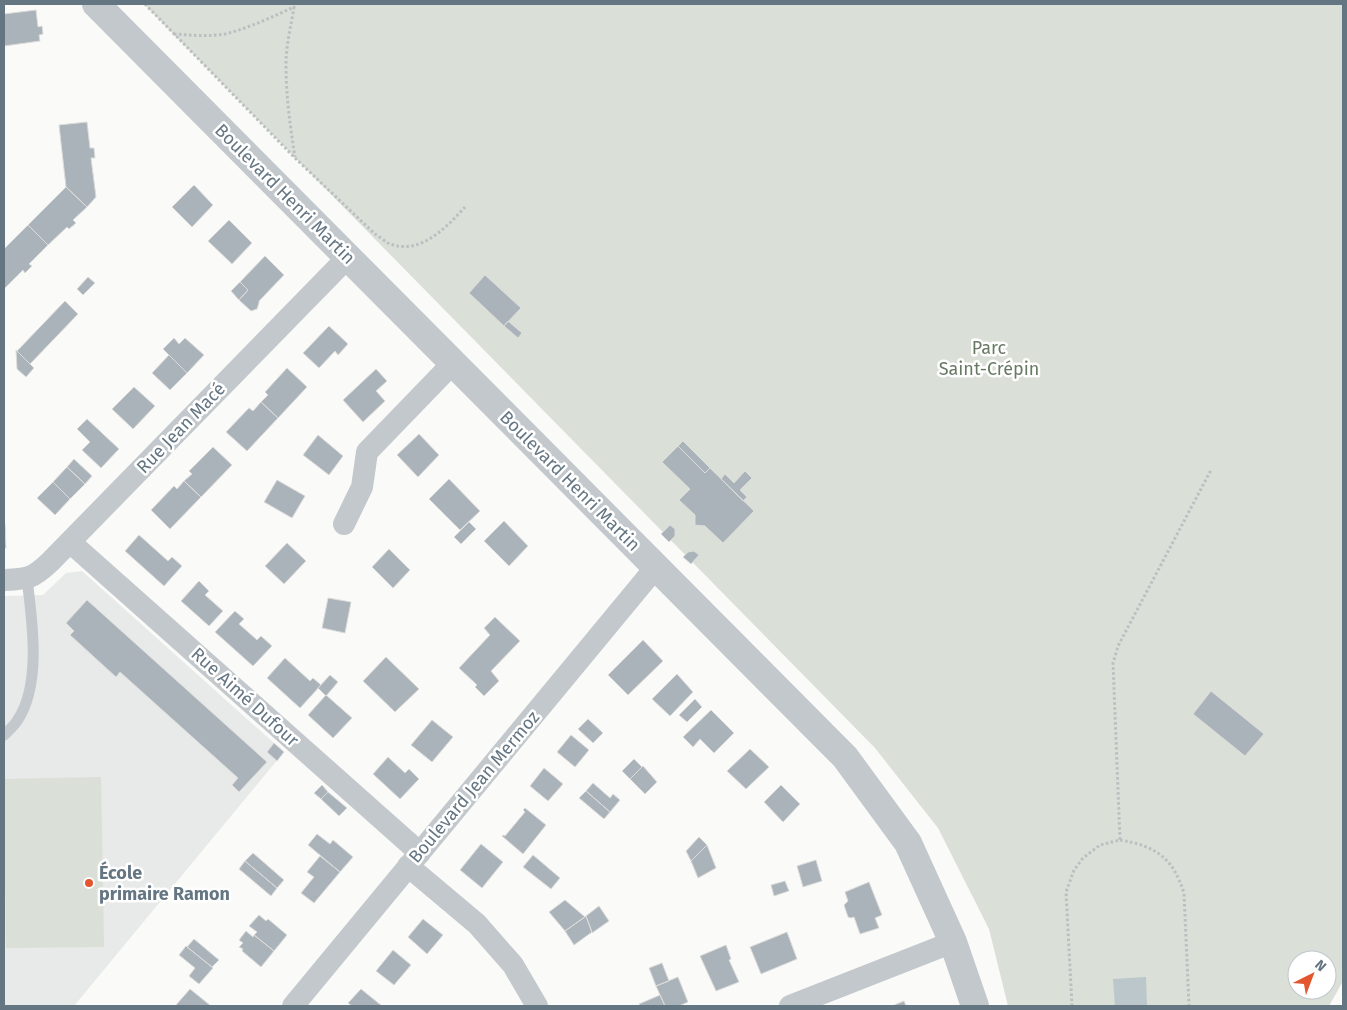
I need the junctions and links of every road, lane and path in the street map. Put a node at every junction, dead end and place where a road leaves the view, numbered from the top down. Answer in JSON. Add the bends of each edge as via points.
{"nodes":[{"id":1,"x":96,"y":4,"type":"edge"},
{"id":2,"x":145,"y":4,"type":"edge"},
{"id":3,"x":174,"y":34,"type":"junction"},
{"id":4,"x":295,"y":158,"type":"junction"},
{"id":5,"x":465,"y":207,"type":"dead end"},
{"id":6,"x":348,"y":257,"type":"junction"},
{"id":7,"x":453,"y":363,"type":"junction"},
{"id":8,"x":1211,"y":470,"type":"dead end"},
{"id":9,"x":344,"y":524,"type":"dead end"},
{"id":10,"x":70,"y":542,"type":"junction"},
{"id":11,"x":656,"y":567,"type":"junction"},
{"id":12,"x":27,"y":579,"type":"junction"},
{"id":13,"x":4,"y":580,"type":"edge"},
{"id":14,"x":4,"y":735,"type":"edge"},
{"id":15,"x":1120,"y":840,"type":"junction"},
{"id":16,"x":414,"y":860,"type":"junction"},
{"id":17,"x":953,"y":942,"type":"junction"},
{"id":18,"x":293,"y":1006,"type":"edge"},
{"id":19,"x":537,"y":1006,"type":"edge"},
{"id":20,"x":790,"y":1006,"type":"edge"},
{"id":21,"x":974,"y":1006,"type":"edge"},
{"id":22,"x":1072,"y":1006,"type":"edge"},
{"id":23,"x":1189,"y":1006,"type":"edge"}],
"edges":[{"from":1,"to":6,"type":"street","name":"Boulevard Henri Martin"},
{"from":2,"to":3,"type":"path"},
{"from":3,"to":4,"type":"path"},
{"from":3,"to":4,"type":"path","via":[[224,34],[294,7],[286,64]]},
{"from":4,"to":5,"type":"path","via":[[388,243],[404,246],[434,237]]},
{"from":6,"to":7,"type":"street","name":"Boulevard Henri Martin"},
{"from":6,"to":10,"type":"street","name":"Rue Jean Macé"},
{"from":7,"to":9,"type":"street","via":[[367,452],[362,487]]},
{"from":7,"to":11,"type":"street","name":"Boulevard Henri Martin"},
{"from":8,"to":15,"type":"path","via":[[1118,646],[1113,663]]},
{"from":10,"to":12,"type":"street","name":"Rue Jean Macé"},
{"from":10,"to":16,"type":"street","name":"Rue Aimé Dufour"},
{"from":11,"to":16,"type":"street","name":"Boulevard Jean Mermoz"},
{"from":11,"to":17,"type":"street","name":"Boulevard Henri Martin","via":[[845,758],[908,843]]},
{"from":12,"to":13,"type":"street"},
{"from":12,"to":14,"type":"lane","via":[[34,664],[28,695],[18,721]]},
{"from":15,"to":22,"type":"path","via":[[1100,845],[1083,858],[1074,870],[1066,892]]},
{"from":15,"to":23,"type":"path","via":[[1154,850],[1168,861],[1178,876],[1184,893]]},
{"from":16,"to":18,"type":"street","name":"Boulevard Jean Mermoz"},
{"from":16,"to":19,"type":"street","name":"Rue Aimé Dufour","via":[[513,965]]},
{"from":17,"to":20,"type":"street"},
{"from":17,"to":21,"type":"street","name":"Boulevard Henri Martin"}]}
